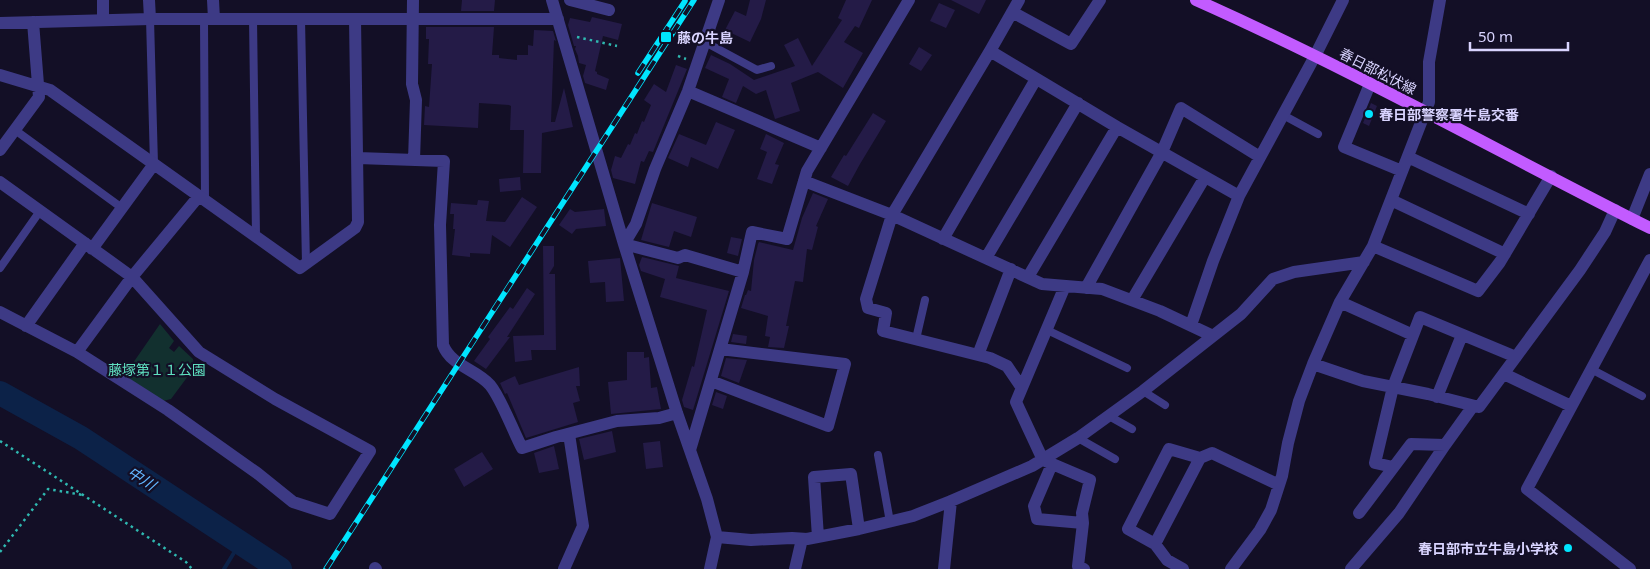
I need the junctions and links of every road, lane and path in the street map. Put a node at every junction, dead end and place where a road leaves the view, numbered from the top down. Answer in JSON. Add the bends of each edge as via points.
{"nodes":[{"id":1,"x":102,"y":0,"type":"edge"},
{"id":2,"x":150,"y":0,"type":"edge"},
{"id":3,"x":214,"y":0,"type":"edge"},
{"id":4,"x":413,"y":0,"type":"edge"},
{"id":5,"x":552,"y":0,"type":"edge"},
{"id":6,"x":570,"y":0,"type":"edge"},
{"id":7,"x":719,"y":0,"type":"edge"},
{"id":8,"x":909,"y":0,"type":"edge"},
{"id":9,"x":1019,"y":0,"type":"edge"},
{"id":10,"x":1100,"y":0,"type":"edge"},
{"id":11,"x":1343,"y":0,"type":"edge"},
{"id":12,"x":1440,"y":0,"type":"edge"},
{"id":13,"x":1202,"y":1,"type":"edge"},
{"id":14,"x":609,"y":10,"type":"dead end"},
{"id":15,"x":1012,"y":12,"type":"junction"},
{"id":16,"x":150,"y":19,"type":"junction"},
{"id":17,"x":209,"y":19,"type":"junction"},
{"id":18,"x":252,"y":19,"type":"junction"},
{"id":19,"x":301,"y":19,"type":"junction"},
{"id":20,"x":355,"y":19,"type":"junction"},
{"id":21,"x":413,"y":19,"type":"junction"},
{"id":22,"x":103,"y":20,"type":"junction"},
{"id":23,"x":558,"y":20,"type":"junction"},
{"id":24,"x":0,"y":22,"type":"edge"},
{"id":25,"x":33,"y":22,"type":"junction"},
{"id":26,"x":563,"y":34,"type":"junction"},
{"id":27,"x":705,"y":42,"type":"junction"},
{"id":28,"x":617,"y":46,"type":"dead end"},
{"id":29,"x":990,"y":51,"type":"junction"},
{"id":30,"x":1315,"y":56,"type":"junction"},
{"id":31,"x":771,"y":66,"type":"dead end"},
{"id":32,"x":0,"y":75,"type":"edge"},
{"id":33,"x":1036,"y":78,"type":"junction"},
{"id":34,"x":1370,"y":84,"type":"junction"},
{"id":35,"x":39,"y":87,"type":"junction"},
{"id":36,"x":688,"y":91,"type":"junction"},
{"id":37,"x":1078,"y":104,"type":"junction"},
{"id":38,"x":1425,"y":112,"type":"junction"},
{"id":39,"x":1283,"y":115,"type":"junction"},
{"id":40,"x":1117,"y":127,"type":"junction"},
{"id":41,"x":15,"y":130,"type":"junction"},
{"id":42,"x":1318,"y":134,"type":"dead end"},
{"id":43,"x":821,"y":148,"type":"junction"},
{"id":44,"x":0,"y":150,"type":"edge"},
{"id":45,"x":1162,"y":152,"type":"junction"},
{"id":46,"x":1408,"y":157,"type":"junction"},
{"id":47,"x":358,"y":158,"type":"junction"},
{"id":48,"x":1260,"y":158,"type":"junction"},
{"id":49,"x":414,"y":160,"type":"junction"},
{"id":50,"x":154,"y":164,"type":"junction"},
{"id":51,"x":1402,"y":170,"type":"junction"},
{"id":52,"x":1650,"y":174,"type":"edge"},
{"id":53,"x":1551,"y":176,"type":"junction"},
{"id":54,"x":1205,"y":177,"type":"junction"},
{"id":55,"x":804,"y":181,"type":"junction"},
{"id":56,"x":0,"y":182,"type":"edge"},
{"id":57,"x":1239,"y":196,"type":"junction"},
{"id":58,"x":202,"y":198,"type":"junction"},
{"id":59,"x":1390,"y":200,"type":"junction"},
{"id":60,"x":122,"y":208,"type":"junction"},
{"id":61,"x":1615,"y":210,"type":"junction"},
{"id":62,"x":40,"y":211,"type":"junction"},
{"id":63,"x":1529,"y":214,"type":"junction"},
{"id":64,"x":892,"y":215,"type":"junction"},
{"id":65,"x":1632,"y":219,"type":"junction"},
{"id":66,"x":1650,"y":228,"type":"edge"},
{"id":67,"x":256,"y":236,"type":"junction"},
{"id":68,"x":943,"y":239,"type":"junction"},
{"id":69,"x":624,"y":244,"type":"junction"},
{"id":70,"x":88,"y":246,"type":"junction"},
{"id":71,"x":1373,"y":246,"type":"junction"},
{"id":72,"x":1505,"y":254,"type":"junction"},
{"id":73,"x":986,"y":258,"type":"junction"},
{"id":74,"x":1650,"y":260,"type":"edge"},
{"id":75,"x":1364,"y":262,"type":"junction"},
{"id":76,"x":306,"y":264,"type":"junction"},
{"id":77,"x":0,"y":268,"type":"edge"},
{"id":78,"x":1011,"y":270,"type":"junction"},
{"id":79,"x":743,"y":272,"type":"junction"},
{"id":80,"x":132,"y":277,"type":"junction"},
{"id":81,"x":1028,"y":277,"type":"junction"},
{"id":82,"x":1065,"y":286,"type":"junction"},
{"id":83,"x":1086,"y":288,"type":"junction"},
{"id":84,"x":925,"y":300,"type":"dead end"},
{"id":85,"x":1132,"y":300,"type":"junction"},
{"id":86,"x":1340,"y":302,"type":"junction"},
{"id":87,"x":0,"y":312,"type":"edge"},
{"id":88,"x":1190,"y":325,"type":"junction"},
{"id":89,"x":26,"y":326,"type":"junction"},
{"id":90,"x":1047,"y":330,"type":"junction"},
{"id":91,"x":1462,"y":334,"type":"junction"},
{"id":92,"x":1413,"y":335,"type":"junction"},
{"id":93,"x":1213,"y":336,"type":"junction"},
{"id":94,"x":916,"y":339,"type":"junction"},
{"id":95,"x":720,"y":349,"type":"junction"},
{"id":96,"x":77,"y":352,"type":"junction"},
{"id":97,"x":978,"y":354,"type":"junction"},
{"id":98,"x":1516,"y":357,"type":"junction"},
{"id":99,"x":1313,"y":364,"type":"junction"},
{"id":100,"x":1127,"y":368,"type":"dead end"},
{"id":101,"x":1591,"y":369,"type":"junction"},
{"id":102,"x":1504,"y":374,"type":"junction"},
{"id":103,"x":711,"y":381,"type":"junction"},
{"id":104,"x":1393,"y":387,"type":"junction"},
{"id":105,"x":1022,"y":388,"type":"junction"},
{"id":106,"x":1143,"y":391,"type":"junction"},
{"id":107,"x":1642,"y":396,"type":"dead end"},
{"id":108,"x":1437,"y":397,"type":"junction"},
{"id":109,"x":1165,"y":405,"type":"dead end"},
{"id":110,"x":1473,"y":406,"type":"junction"},
{"id":111,"x":1571,"y":406,"type":"junction"},
{"id":112,"x":677,"y":413,"type":"junction"},
{"id":113,"x":1109,"y":416,"type":"junction"},
{"id":114,"x":1132,"y":429,"type":"dead end"},
{"id":115,"x":568,"y":434,"type":"junction"},
{"id":116,"x":1078,"y":438,"type":"junction"},
{"id":117,"x":0,"y":441,"type":"edge"},
{"id":118,"x":1445,"y":445,"type":"junction"},
{"id":119,"x":690,"y":450,"type":"junction"},
{"id":120,"x":878,"y":455,"type":"dead end"},
{"id":121,"x":1200,"y":458,"type":"junction"},
{"id":122,"x":1115,"y":459,"type":"dead end"},
{"id":123,"x":1048,"y":462,"type":"junction"},
{"id":124,"x":1393,"y":467,"type":"junction"},
{"id":125,"x":1279,"y":484,"type":"junction"},
{"id":126,"x":84,"y":495,"type":"junction"},
{"id":127,"x":951,"y":501,"type":"junction"},
{"id":128,"x":1359,"y":513,"type":"dead end"},
{"id":129,"x":890,"y":522,"type":"junction"},
{"id":130,"x":1083,"y":523,"type":"junction"},
{"id":131,"x":860,"y":529,"type":"junction"},
{"id":132,"x":717,"y":537,"type":"junction"},
{"id":133,"x":818,"y":537,"type":"junction"},
{"id":134,"x":802,"y":538,"type":"junction"},
{"id":135,"x":1155,"y":544,"type":"junction"},
{"id":136,"x":0,"y":552,"type":"edge"},
{"id":137,"x":192,"y":569,"type":"edge"},
{"id":138,"x":564,"y":569,"type":"edge"},
{"id":139,"x":710,"y":569,"type":"edge"},
{"id":140,"x":795,"y":569,"type":"edge"},
{"id":141,"x":944,"y":569,"type":"edge"},
{"id":142,"x":1084,"y":569,"type":"edge"},
{"id":143,"x":1182,"y":569,"type":"edge"},
{"id":144,"x":1231,"y":569,"type":"edge"},
{"id":145,"x":1351,"y":569,"type":"edge"},
{"id":146,"x":1630,"y":569,"type":"edge"}],
"edges":[{"from":1,"to":22,"type":"street"},
{"from":2,"to":16,"type":"street"},
{"from":3,"to":17,"type":"street"},
{"from":4,"to":21,"type":"street"},
{"from":5,"to":23,"type":"street"},
{"from":6,"to":14,"type":"street"},
{"from":7,"to":27,"type":"street"},
{"from":8,"to":43,"type":"street"},
{"from":9,"to":15,"type":"street"},
{"from":10,"to":15,"type":"street","via":[[1071,44]]},
{"from":11,"to":30,"type":"street"},
{"from":12,"to":38,"type":"street","via":[[1429,62],[1429,102]]},
{"from":13,"to":30,"type":"main road","name":"春日部松伏線"},
{"from":15,"to":29,"type":"street"},
{"from":16,"to":17,"type":"street"},
{"from":16,"to":22,"type":"street"},
{"from":16,"to":50,"type":"lane"},
{"from":17,"to":18,"type":"street"},
{"from":17,"to":58,"type":"lane"},
{"from":18,"to":19,"type":"street"},
{"from":18,"to":67,"type":"lane"},
{"from":19,"to":20,"type":"street"},
{"from":19,"to":76,"type":"lane"},
{"from":20,"to":21,"type":"street"},
{"from":20,"to":47,"type":"street"},
{"from":21,"to":23,"type":"street"},
{"from":21,"to":49,"type":"street"},
{"from":22,"to":25,"type":"street"},
{"from":23,"to":26,"type":"street"},
{"from":24,"to":25,"type":"street"},
{"from":25,"to":35,"type":"street"},
{"from":26,"to":28,"type":"path"},
{"from":26,"to":69,"type":"street"},
{"from":27,"to":31,"type":"lane","via":[[757,70]]},
{"from":27,"to":36,"type":"street"},
{"from":29,"to":33,"type":"street"},
{"from":29,"to":64,"type":"street"},
{"from":30,"to":34,"type":"main road","name":"春日部松伏線"},
{"from":30,"to":39,"type":"street"},
{"from":32,"to":35,"type":"street"},
{"from":33,"to":37,"type":"street"},
{"from":33,"to":68,"type":"street"},
{"from":34,"to":38,"type":"main road","name":"春日部松伏線"},
{"from":34,"to":51,"type":"street","via":[[1344,147]]},
{"from":35,"to":41,"type":"street","via":[[39,97]]},
{"from":35,"to":50,"type":"street","via":[[50,90]]},
{"from":36,"to":43,"type":"street"},
{"from":36,"to":69,"type":"street","via":[[636,224]]},
{"from":37,"to":40,"type":"street"},
{"from":37,"to":73,"type":"street"},
{"from":38,"to":46,"type":"street"},
{"from":38,"to":53,"type":"main road","name":"春日部松伏線"},
{"from":39,"to":42,"type":"lane"},
{"from":39,"to":48,"type":"street"},
{"from":40,"to":45,"type":"street"},
{"from":40,"to":81,"type":"street"},
{"from":41,"to":44,"type":"street"},
{"from":41,"to":60,"type":"lane"},
{"from":43,"to":55,"type":"street"},
{"from":45,"to":48,"type":"street","via":[[1181,108]]},
{"from":45,"to":54,"type":"street"},
{"from":45,"to":83,"type":"street"},
{"from":46,"to":51,"type":"street"},
{"from":46,"to":63,"type":"street"},
{"from":47,"to":49,"type":"street"},
{"from":47,"to":76,"type":"street","via":[[358,222],[355,228]]},
{"from":48,"to":57,"type":"street"},
{"from":49,"to":115,"type":"street","via":[[444,161],[440,225],[443,345],[446,353],[482,377],[493,389],[522,448]]},
{"from":50,"to":58,"type":"street"},
{"from":50,"to":60,"type":"street"},
{"from":51,"to":59,"type":"street"},
{"from":52,"to":65,"type":"street"},
{"from":53,"to":61,"type":"main road","name":"春日部松伏線"},
{"from":53,"to":63,"type":"street"},
{"from":54,"to":57,"type":"street"},
{"from":54,"to":85,"type":"street"},
{"from":55,"to":64,"type":"street"},
{"from":55,"to":79,"type":"street","via":[[787,239],[752,232]]},
{"from":56,"to":62,"type":"street"},
{"from":57,"to":88,"type":"street"},
{"from":58,"to":67,"type":"street"},
{"from":58,"to":80,"type":"street"},
{"from":59,"to":71,"type":"street"},
{"from":59,"to":72,"type":"street"},
{"from":60,"to":70,"type":"street"},
{"from":61,"to":65,"type":"main road","name":"春日部松伏線"},
{"from":61,"to":98,"type":"street","via":[[1580,270]]},
{"from":62,"to":70,"type":"street"},
{"from":62,"to":77,"type":"lane"},
{"from":63,"to":72,"type":"street"},
{"from":64,"to":68,"type":"street"},
{"from":64,"to":94,"type":"street","via":[[866,299],[868,308],[886,312],[883,331]]},
{"from":65,"to":66,"type":"main road","name":"春日部松伏線"},
{"from":67,"to":76,"type":"street","via":[[300,268]]},
{"from":68,"to":73,"type":"street"},
{"from":69,"to":79,"type":"street","via":[[678,258],[685,255]]},
{"from":69,"to":112,"type":"street"},
{"from":70,"to":80,"type":"street"},
{"from":70,"to":89,"type":"street"},
{"from":71,"to":72,"type":"street","via":[[1478,291]]},
{"from":71,"to":75,"type":"street"},
{"from":73,"to":78,"type":"street"},
{"from":74,"to":101,"type":"street"},
{"from":75,"to":86,"type":"street"},
{"from":75,"to":93,"type":"street","via":[[1294,272],[1273,279],[1241,314]]},
{"from":78,"to":81,"type":"street"},
{"from":78,"to":97,"type":"street"},
{"from":79,"to":95,"type":"street"},
{"from":80,"to":96,"type":"street"},
{"from":80,"to":96,"type":"street","via":[[200,352],[370,451],[330,514],[293,502],[168,410]]},
{"from":81,"to":82,"type":"street","via":[[1042,284]]},
{"from":82,"to":83,"type":"street"},
{"from":82,"to":90,"type":"street"},
{"from":83,"to":85,"type":"street","via":[[1102,289]]},
{"from":84,"to":94,"type":"lane"},
{"from":85,"to":88,"type":"street"},
{"from":86,"to":92,"type":"street"},
{"from":86,"to":99,"type":"street"},
{"from":87,"to":89,"type":"street"},
{"from":88,"to":93,"type":"street"},
{"from":89,"to":96,"type":"street"},
{"from":90,"to":100,"type":"lane"},
{"from":90,"to":105,"type":"street"},
{"from":91,"to":92,"type":"street","via":[[1420,317]]},
{"from":91,"to":98,"type":"street"},
{"from":91,"to":108,"type":"street"},
{"from":92,"to":104,"type":"street"},
{"from":93,"to":106,"type":"street"},
{"from":94,"to":97,"type":"street"},
{"from":95,"to":103,"type":"street"},
{"from":95,"to":103,"type":"street","via":[[845,364],[828,426]]},
{"from":97,"to":105,"type":"street","via":[[1007,366]]},
{"from":98,"to":102,"type":"street"},
{"from":99,"to":104,"type":"street","via":[[1363,381]]},
{"from":99,"to":125,"type":"street","via":[[1299,401]]},
{"from":101,"to":107,"type":"lane"},
{"from":101,"to":111,"type":"street"},
{"from":102,"to":110,"type":"street","via":[[1479,407]]},
{"from":102,"to":111,"type":"street"},
{"from":103,"to":119,"type":"street"},
{"from":104,"to":108,"type":"street"},
{"from":104,"to":124,"type":"street","via":[[1375,463]]},
{"from":105,"to":123,"type":"street","via":[[1016,402]]},
{"from":106,"to":109,"type":"lane"},
{"from":106,"to":113,"type":"street"},
{"from":108,"to":110,"type":"street"},
{"from":110,"to":118,"type":"street"},
{"from":111,"to":146,"type":"street","via":[[1527,489]]},
{"from":112,"to":115,"type":"street","via":[[659,418],[617,421]]},
{"from":112,"to":119,"type":"street"},
{"from":113,"to":114,"type":"lane"},
{"from":113,"to":116,"type":"street"},
{"from":115,"to":138,"type":"street","via":[[583,526]]},
{"from":116,"to":122,"type":"lane"},
{"from":116,"to":123,"type":"street"},
{"from":117,"to":126,"type":"path"},
{"from":118,"to":124,"type":"street","via":[[1411,444]]},
{"from":118,"to":145,"type":"street","via":[[1399,513]]},
{"from":119,"to":132,"type":"street"},
{"from":120,"to":129,"type":"lane"},
{"from":121,"to":125,"type":"street","via":[[1212,453]]},
{"from":121,"to":135,"type":"street"},
{"from":121,"to":135,"type":"street","via":[[1169,449],[1128,529]]},
{"from":123,"to":127,"type":"street"},
{"from":123,"to":130,"type":"street","via":[[1090,480],[1082,512]]},
{"from":123,"to":130,"type":"street","via":[[1034,506],[1037,519]]},
{"from":124,"to":128,"type":"street"},
{"from":125,"to":144,"type":"street","via":[[1271,510],[1260,530]]},
{"from":126,"to":136,"type":"path","via":[[48,489]]},
{"from":126,"to":137,"type":"path"},
{"from":127,"to":129,"type":"street"},
{"from":127,"to":141,"type":"street"},
{"from":129,"to":131,"type":"street"},
{"from":130,"to":142,"type":"street","via":[[1078,566]]},
{"from":131,"to":133,"type":"street"},
{"from":131,"to":133,"type":"street","via":[[851,474],[814,477]]},
{"from":132,"to":134,"type":"street","via":[[751,540]]},
{"from":132,"to":139,"type":"street"},
{"from":133,"to":134,"type":"street"},
{"from":134,"to":140,"type":"street"},
{"from":135,"to":143,"type":"street","via":[[1167,560]]}]}
